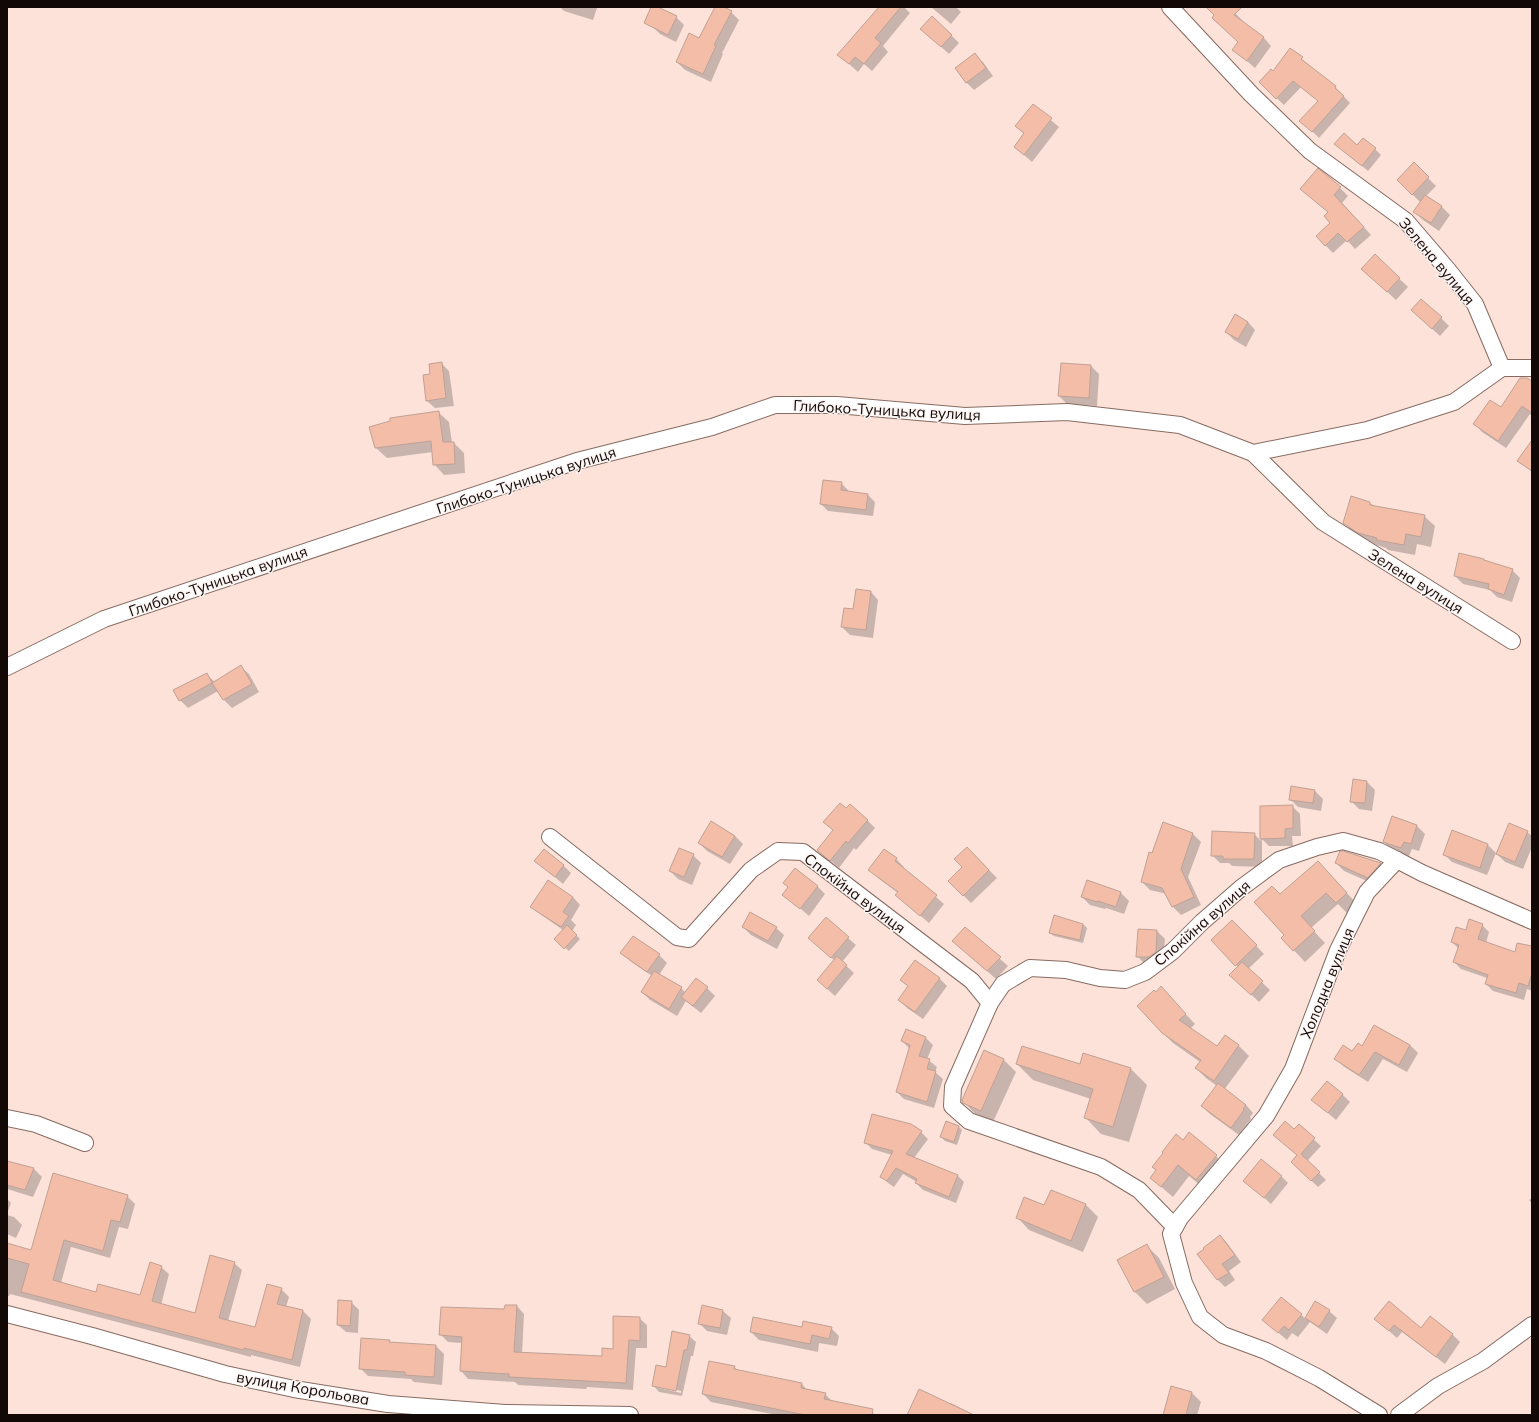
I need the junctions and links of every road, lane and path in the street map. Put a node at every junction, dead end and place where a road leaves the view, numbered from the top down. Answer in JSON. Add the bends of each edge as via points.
{"nodes":[{"id":1,"x":1170,"y":7,"type":"edge"},
{"id":2,"x":1502,"y":368,"type":"junction"},
{"id":3,"x":1532,"y":368,"type":"edge"},
{"id":4,"x":1067,"y":412,"type":"joint"},
{"id":5,"x":1252,"y":453,"type":"junction"},
{"id":6,"x":1512,"y":641,"type":"dead end"},
{"id":7,"x":7,"y":668,"type":"edge"},
{"id":8,"x":550,"y":836,"type":"dead end"},
{"id":9,"x":1397,"y":860,"type":"junction"},
{"id":10,"x":1532,"y":921,"type":"edge"},
{"id":11,"x":990,"y":1003,"type":"junction"},
{"id":12,"x":7,"y":1118,"type":"edge"},
{"id":13,"x":85,"y":1143,"type":"dead end"},
{"id":14,"x":1175,"y":1227,"type":"junction"},
{"id":15,"x":7,"y":1314,"type":"edge"},
{"id":16,"x":1532,"y":1325,"type":"edge"},
{"id":17,"x":630,"y":1415,"type":"edge"},
{"id":18,"x":1378,"y":1415,"type":"edge"},
{"id":19,"x":1398,"y":1415,"type":"edge"}],
"edges":[{"from":1,"to":2,"type":"street","name":"Зелена вулиця","via":[[1251,94],[1310,151],[1406,220],[1475,304]]},
{"from":2,"to":3,"type":"street"},
{"from":2,"to":5,"type":"street","via":[[1454,402],[1367,430]]},
{"from":4,"to":5,"type":"street","name":"Зелена вулиця","via":[[1180,425]]},
{"from":4,"to":7,"type":"street","name":"Глибоко-Туницька вулиця","via":[[965,416],[837,405],[775,405],[712,426],[577,461],[104,619]]},
{"from":5,"to":6,"type":"street","name":"Зелена вулиця","via":[[1323,522]]},
{"from":8,"to":11,"type":"street","name":"Спокійна вулиця","via":[[677,937],[689,939],[751,870],[778,851],[803,852],[972,981]]},
{"from":9,"to":10,"type":"street"},
{"from":9,"to":11,"type":"street","name":"Спокійна вулиця","via":[[1379,851],[1343,840],[1302,852],[1280,860],[1241,888],[1173,951],[1144,972],[1125,980],[1100,978],[1066,970],[1030,968],[1003,984]]},
{"from":9,"to":14,"type":"street","name":"Холодна вулиця","via":[[1367,892],[1338,950],[1293,1069],[1266,1116]]},
{"from":11,"to":14,"type":"street","name":"Спокійна вулиця","via":[[953,1087],[952,1106],[969,1121],[1102,1167],[1140,1190]]},
{"from":12,"to":13,"type":"street","via":[[36,1124]]},
{"from":14,"to":18,"type":"street","via":[[1171,1234],[1184,1283],[1200,1317],[1223,1335],[1266,1351],[1360,1402]]},
{"from":15,"to":17,"type":"street","name":"вулиця Корольова","via":[[225,1374],[294,1389],[388,1404],[497,1412]]},
{"from":16,"to":19,"type":"street","via":[[1483,1361],[1438,1386]]}]}
